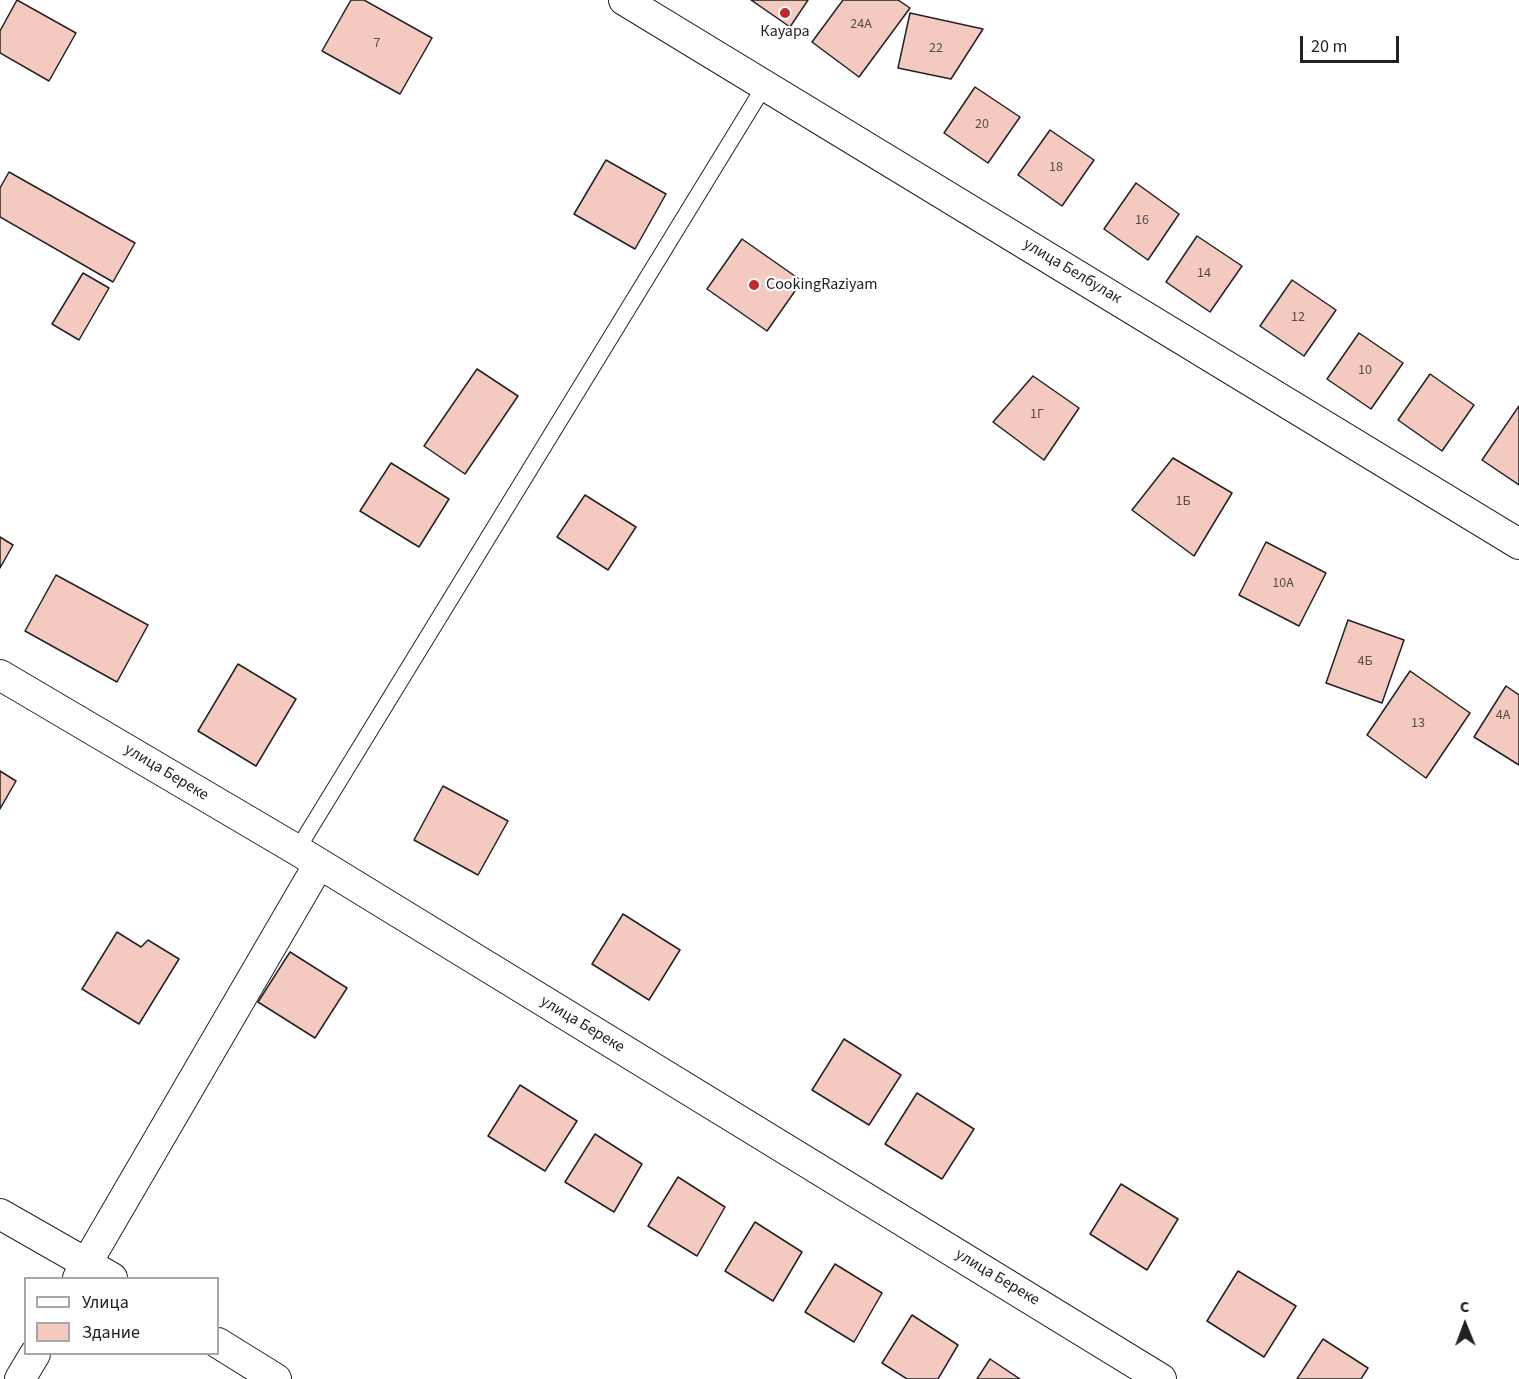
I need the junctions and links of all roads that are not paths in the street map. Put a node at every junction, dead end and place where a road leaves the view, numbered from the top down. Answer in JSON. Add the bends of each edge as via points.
{"nodes":[{"id":1,"x":624,"y":0,"type":"edge"},
{"id":2,"x":765,"y":85,"type":"junction"},
{"id":3,"x":1519,"y":544,"type":"edge"},
{"id":4,"x":0,"y":675,"type":"edge"},
{"id":5,"x":308,"y":857,"type":"junction"},
{"id":6,"x":0,"y":1214,"type":"edge"},
{"id":7,"x":82,"y":1271,"type":"edge"},
{"id":8,"x":108,"y":1277,"type":"edge"},
{"id":9,"x":219,"y":1344,"type":"edge"},
{"id":10,"x":34,"y":1355,"type":"edge"},
{"id":11,"x":20,"y":1379,"type":"edge"},
{"id":12,"x":276,"y":1379,"type":"edge"},
{"id":13,"x":1161,"y":1379,"type":"edge"}],
"edges":[{"from":1,"to":2,"type":"street","name":"улица Белбулак"},
{"from":2,"to":3,"type":"street","name":"улица Белбулак"},
{"from":2,"to":5,"type":"lane"},
{"from":4,"to":5,"type":"street","name":"улица Береке"},
{"from":5,"to":7,"type":"street"},
{"from":5,"to":13,"type":"street","name":"улица Береке"},
{"from":6,"to":7,"type":"street"},
{"from":7,"to":8,"type":"street"},
{"from":9,"to":12,"type":"street"},
{"from":10,"to":11,"type":"street"}]}
